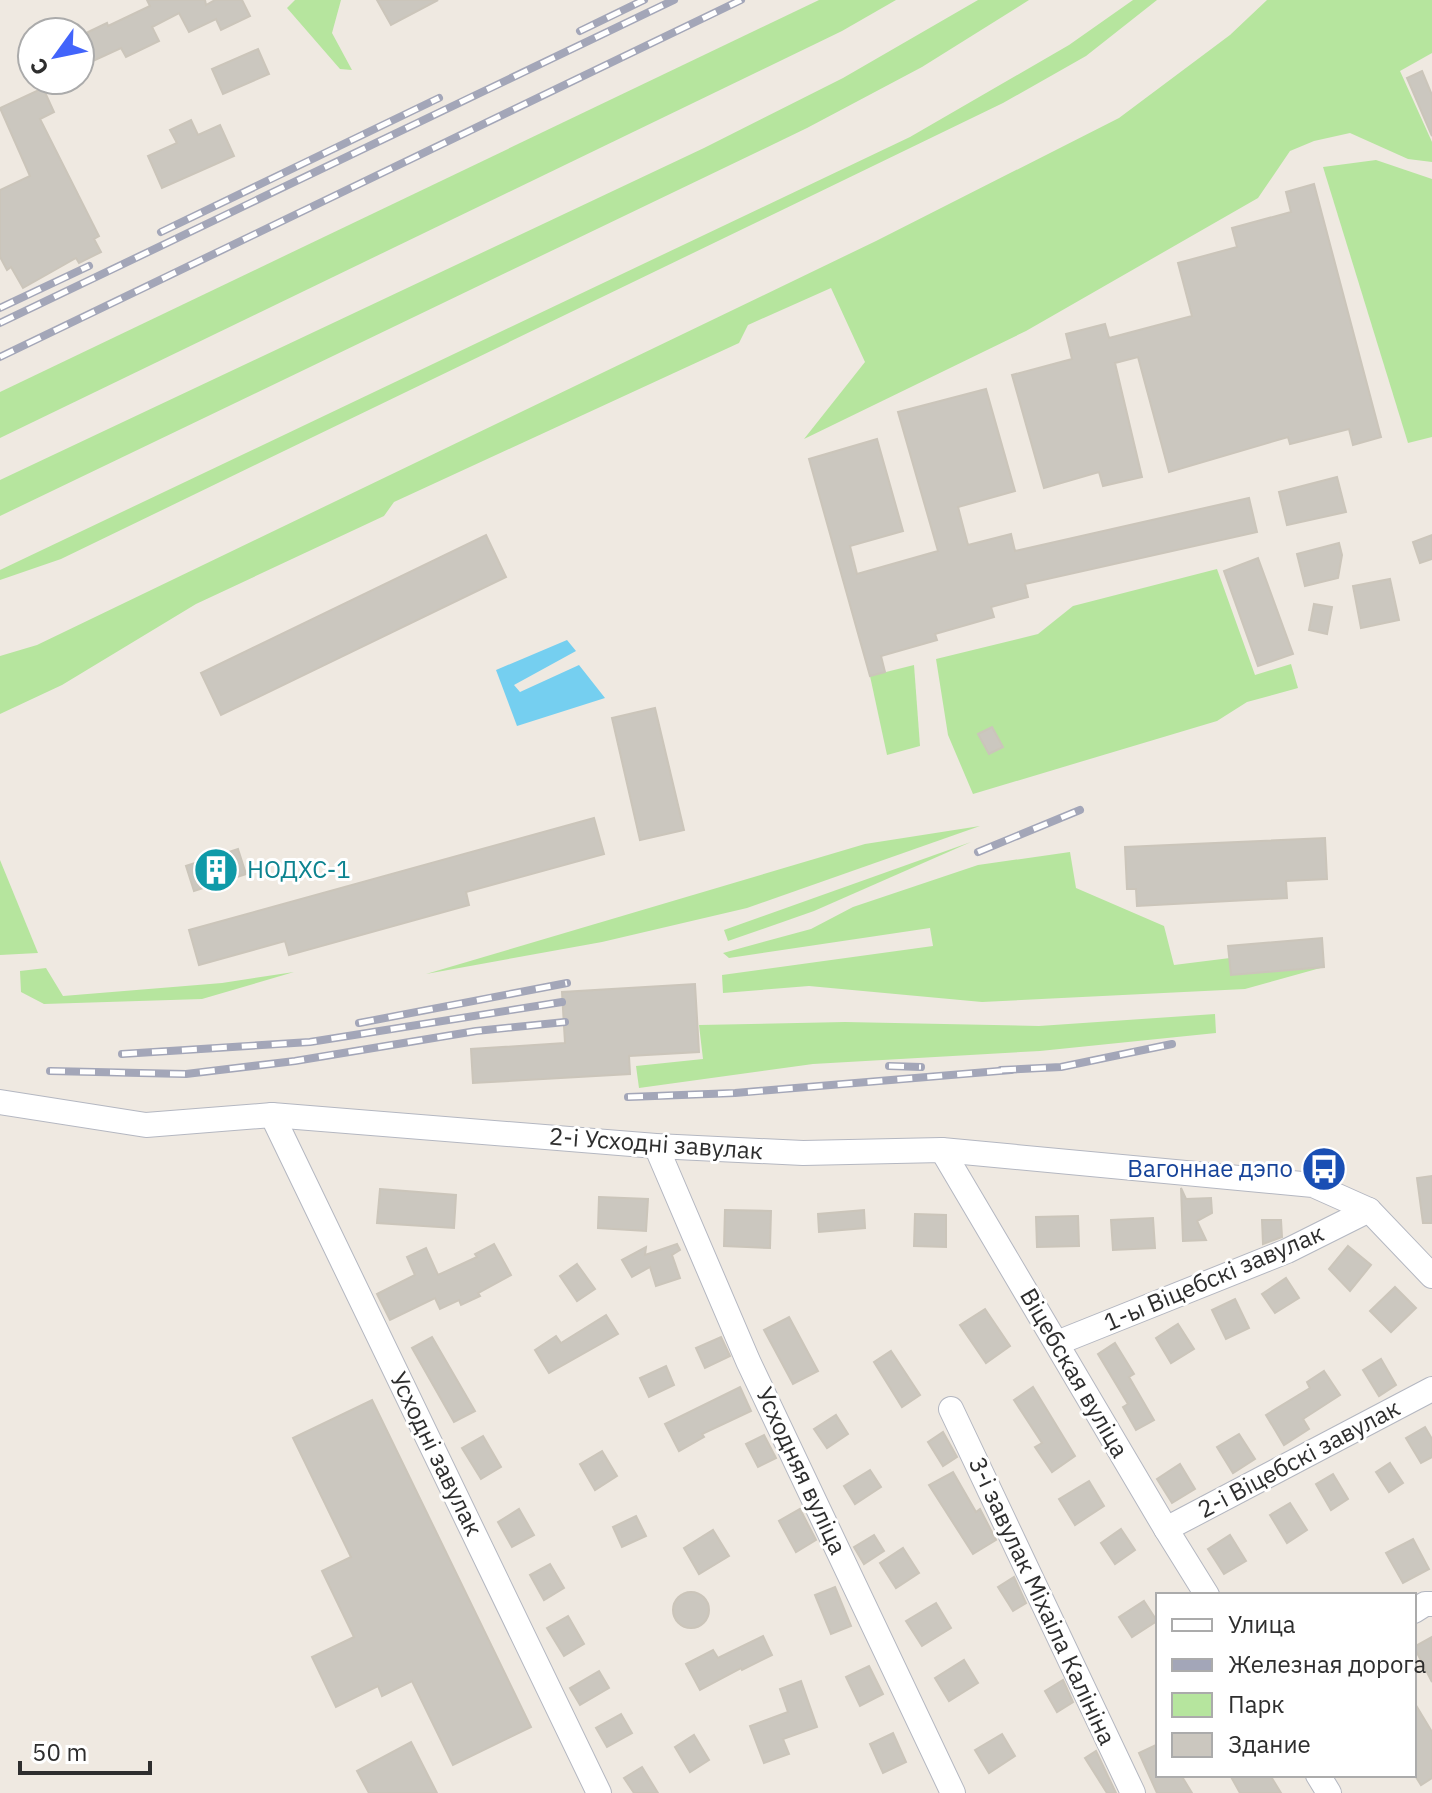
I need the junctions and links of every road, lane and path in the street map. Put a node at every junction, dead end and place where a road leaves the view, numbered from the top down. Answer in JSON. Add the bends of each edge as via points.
{"nodes":[{"id":1,"x":0,"y":1102,"type":"edge"},
{"id":2,"x":272,"y":1115,"type":"junction"},
{"id":3,"x":656,"y":1146,"type":"junction"},
{"id":4,"x":942,"y":1150,"type":"junction"},
{"id":5,"x":1369,"y":1210,"type":"junction"},
{"id":6,"x":1432,"y":1276,"type":"edge"},
{"id":7,"x":1057,"y":1343,"type":"junction"},
{"id":8,"x":1432,"y":1389,"type":"edge"},
{"id":9,"x":951,"y":1409,"type":"dead end"},
{"id":10,"x":1166,"y":1529,"type":"junction"},
{"id":11,"x":1206,"y":1593,"type":"edge"},
{"id":12,"x":599,"y":1793,"type":"edge"},
{"id":13,"x":953,"y":1793,"type":"edge"},
{"id":14,"x":1133,"y":1793,"type":"edge"}],
"edges":[{"from":1,"to":2,"type":"street","name":"2-і Усходні завулак","via":[[146,1125]]},
{"from":2,"to":3,"type":"street","name":"2-і Усходні завулак"},
{"from":2,"to":12,"type":"street","name":"Усходні завулак"},
{"from":3,"to":4,"type":"street","name":"2-і Усходні завулак","via":[[803,1153]]},
{"from":3,"to":13,"type":"street","name":"Усходняя вуліца","via":[[748,1361]]},
{"from":4,"to":5,"type":"street","name":"2-і Усходні завулак","via":[[1313,1185]]},
{"from":4,"to":7,"type":"street","name":"Віцебская вуліца"},
{"from":5,"to":6,"type":"street"},
{"from":5,"to":7,"type":"street","name":"1-ы Віцебскі завулак","via":[[1287,1251]]},
{"from":7,"to":10,"type":"street","name":"Віцебская вуліца"},
{"from":8,"to":10,"type":"street","name":"2-і Віцебскі завулак"},
{"from":9,"to":14,"type":"street","name":"3-і завулак Міхаіла Калініна"},
{"from":10,"to":11,"type":"street","name":"Віцебская вуліца"}]}
